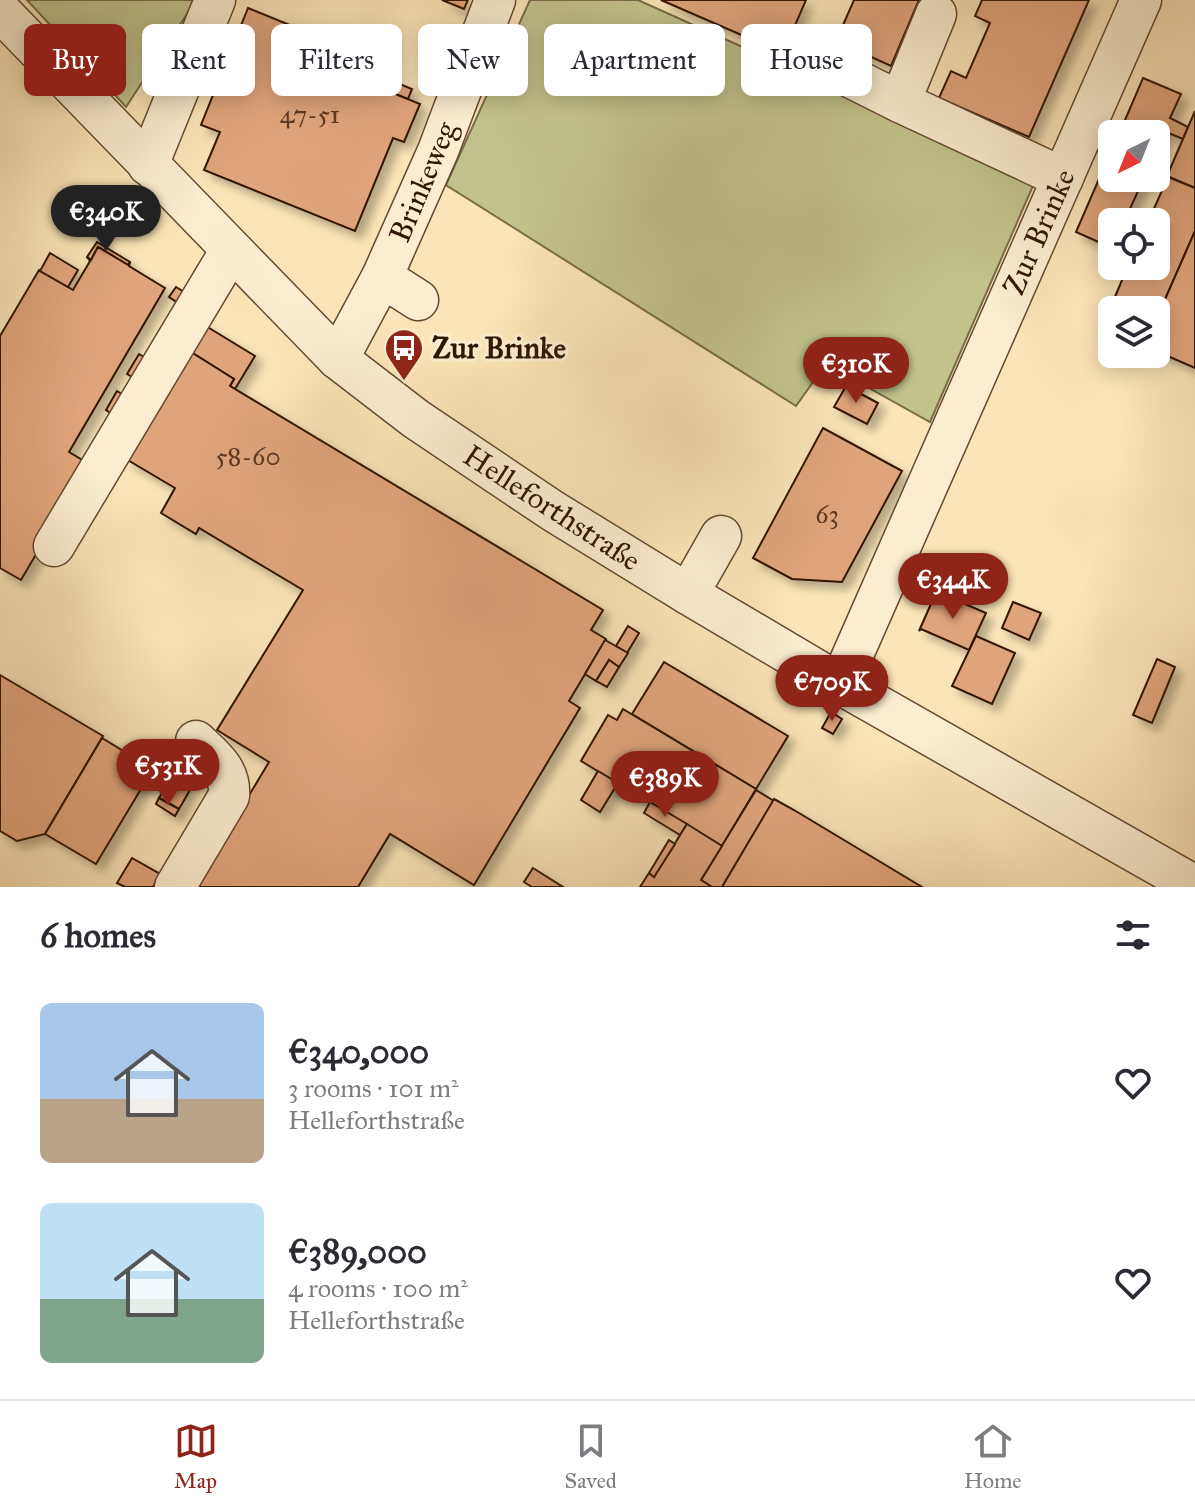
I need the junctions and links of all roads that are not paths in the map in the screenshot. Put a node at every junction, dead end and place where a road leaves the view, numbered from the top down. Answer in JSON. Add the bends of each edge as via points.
{"nodes":[{"id":1,"x":215,"y":0,"type":"edge"},
{"id":2,"x":495,"y":0,"type":"edge"},
{"id":3,"x":1141,"y":0,"type":"edge"},
{"id":4,"x":0,"y":11,"type":"edge"},
{"id":5,"x":936,"y":14,"type":"dead end"},
{"id":6,"x":872,"y":88,"type":"edge"},
{"id":7,"x":900,"y":102,"type":"junction"},
{"id":8,"x":148,"y":165,"type":"junction"},
{"id":9,"x":1063,"y":178,"type":"junction"},
{"id":10,"x":231,"y":250,"type":"junction"},
{"id":11,"x":382,"y":277,"type":"junction"},
{"id":12,"x":418,"y":300,"type":"dead end"},
{"id":13,"x":338,"y":359,"type":"junction"},
{"id":14,"x":721,"y":536,"type":"dead end"},
{"id":15,"x":54,"y":546,"type":"dead end"},
{"id":16,"x":688,"y":594,"type":"junction"},
{"id":17,"x":840,"y":684,"type":"junction"},
{"id":18,"x":196,"y":741,"type":"dead end"},
{"id":19,"x":1195,"y":886,"type":"edge"},
{"id":20,"x":175,"y":887,"type":"edge"}],
"edges":[{"from":1,"to":8,"type":"street"},
{"from":2,"to":11,"type":"street","name":"Brinkeweg","via":[[438,151]]},
{"from":3,"to":9,"type":"street","name":"Zur Brinke"},
{"from":4,"to":8,"type":"street","name":"Helleforthstraße"},
{"from":5,"to":7,"type":"street"},
{"from":6,"to":7,"type":"street"},
{"from":7,"to":9,"type":"street"},
{"from":8,"to":10,"type":"street","name":"Helleforthstraße"},
{"from":9,"to":17,"type":"street","name":"Zur Brinke"},
{"from":10,"to":13,"type":"street","name":"Helleforthstraße"},
{"from":10,"to":15,"type":"street"},
{"from":11,"to":12,"type":"street"},
{"from":11,"to":13,"type":"street","name":"Brinkeweg"},
{"from":13,"to":16,"type":"street","name":"Helleforthstraße","via":[[553,511]]},
{"from":14,"to":16,"type":"street"},
{"from":16,"to":17,"type":"street","name":"Helleforthstraße"},
{"from":17,"to":19,"type":"street","name":"Helleforthstraße"},
{"from":18,"to":20,"type":"street","via":[[222,767],[230,782],[229,796]]}]}
